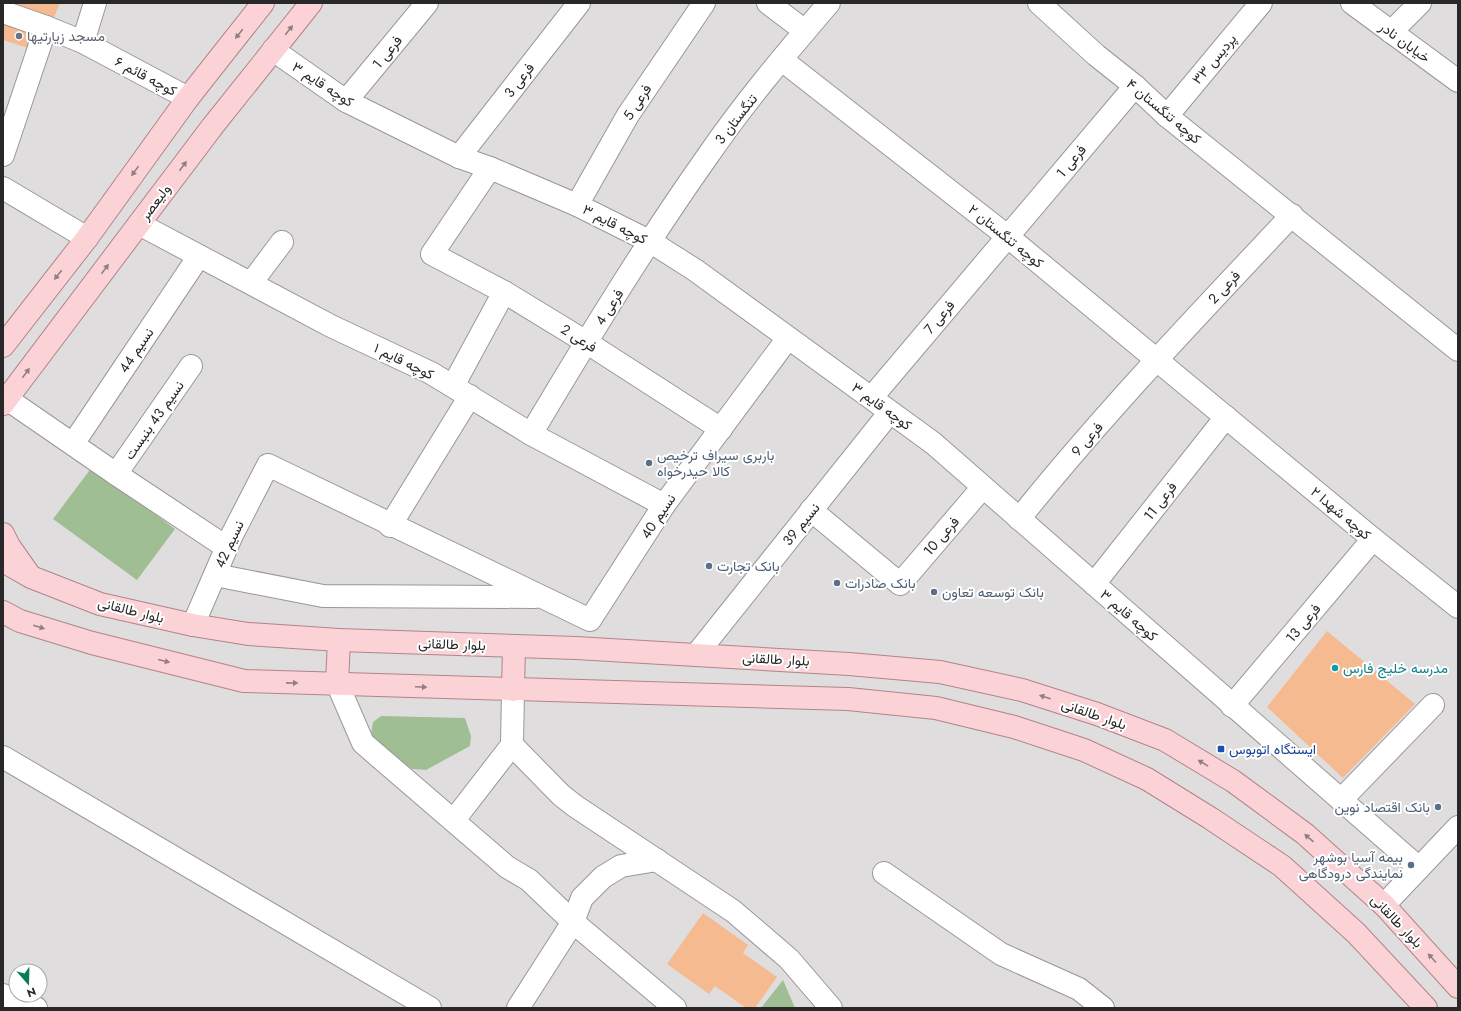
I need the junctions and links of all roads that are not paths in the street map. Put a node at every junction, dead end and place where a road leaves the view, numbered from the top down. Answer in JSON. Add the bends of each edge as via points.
{"nodes":[{"id":1,"x":8,"y":3,"type":"edge"},
{"id":2,"x":95,"y":3,"type":"edge"},
{"id":3,"x":263,"y":3,"type":"edge"},
{"id":4,"x":310,"y":3,"type":"edge"},
{"id":5,"x":427,"y":3,"type":"edge"},
{"id":6,"x":579,"y":3,"type":"edge"},
{"id":7,"x":704,"y":3,"type":"edge"},
{"id":8,"x":768,"y":3,"type":"edge"},
{"id":9,"x":829,"y":3,"type":"edge"},
{"id":10,"x":1039,"y":3,"type":"edge"},
{"id":11,"x":1261,"y":3,"type":"edge"},
{"id":12,"x":1352,"y":3,"type":"edge"},
{"id":13,"x":1420,"y":3,"type":"edge"},
{"id":14,"x":3,"y":11,"type":"edge"},
{"id":15,"x":46,"y":27,"type":"junction"},
{"id":16,"x":805,"y":31,"type":"junction"},
{"id":17,"x":1392,"y":32,"type":"junction"},
{"id":18,"x":83,"y":42,"type":"junction"},
{"id":19,"x":273,"y":50,"type":"junction"},
{"id":20,"x":782,"y":60,"type":"junction"},
{"id":21,"x":1458,"y":81,"type":"edge"},
{"id":22,"x":1135,"y":86,"type":"junction"},
{"id":23,"x":188,"y":98,"type":"junction"},
{"id":24,"x":346,"y":101,"type":"junction"},
{"id":25,"x":1167,"y":116,"type":"junction"},
{"id":26,"x":3,"y":154,"type":"edge"},
{"id":27,"x":459,"y":157,"type":"junction"},
{"id":28,"x":490,"y":168,"type":"junction"},
{"id":29,"x":3,"y":188,"type":"edge"},
{"id":30,"x":577,"y":205,"type":"junction"},
{"id":31,"x":1292,"y":215,"type":"junction"},
{"id":32,"x":139,"y":224,"type":"junction"},
{"id":33,"x":1007,"y":236,"type":"junction"},
{"id":34,"x":87,"y":238,"type":"junction"},
{"id":35,"x":282,"y":242,"type":"dead end"},
{"id":36,"x":651,"y":242,"type":"junction"},
{"id":37,"x":199,"y":256,"type":"junction"},
{"id":38,"x":251,"y":283,"type":"junction"},
{"id":39,"x":504,"y":292,"type":"junction"},
{"id":40,"x":19,"y":325,"type":"junction"},
{"id":41,"x":788,"y":338,"type":"junction"},
{"id":42,"x":586,"y":342,"type":"junction"},
{"id":43,"x":48,"y":345,"type":"junction"},
{"id":44,"x":3,"y":346,"type":"edge"},
{"id":45,"x":1458,"y":350,"type":"edge"},
{"id":46,"x":1156,"y":360,"type":"junction"},
{"id":47,"x":192,"y":366,"type":"dead end"},
{"id":48,"x":461,"y":391,"type":"junction"},
{"id":49,"x":872,"y":398,"type":"junction"},
{"id":50,"x":5,"y":402,"type":"edge"},
{"id":51,"x":890,"y":412,"type":"junction"},
{"id":52,"x":1226,"y":417,"type":"junction"},
{"id":53,"x":721,"y":429,"type":"junction"},
{"id":54,"x":531,"y":434,"type":"junction"},
{"id":55,"x":73,"y":444,"type":"junction"},
{"id":56,"x":116,"y":474,"type":"junction"},
{"id":57,"x":983,"y":487,"type":"junction"},
{"id":58,"x":664,"y":505,"type":"junction"},
{"id":59,"x":811,"y":510,"type":"junction"},
{"id":60,"x":1019,"y":519,"type":"junction"},
{"id":61,"x":390,"y":526,"type":"junction"},
{"id":62,"x":3,"y":534,"type":"edge"},
{"id":63,"x":1373,"y":539,"type":"junction"},
{"id":64,"x":226,"y":547,"type":"junction"},
{"id":65,"x":3,"y":561,"type":"edge"},
{"id":66,"x":214,"y":575,"type":"junction"},
{"id":67,"x":31,"y":577,"type":"junction"},
{"id":68,"x":1094,"y":584,"type":"junction"},
{"id":69,"x":542,"y":598,"type":"junction"},
{"id":70,"x":1458,"y":607,"type":"edge"},
{"id":71,"x":3,"y":612,"type":"edge"},
{"id":72,"x":193,"y":625,"type":"junction"},
{"id":73,"x":339,"y":640,"type":"junction"},
{"id":74,"x":514,"y":647,"type":"junction"},
{"id":75,"x":696,"y":655,"type":"junction"},
{"id":76,"x":337,"y":684,"type":"junction"},
{"id":77,"x":513,"y":690,"type":"junction"},
{"id":78,"x":1433,"y":705,"type":"dead end"},
{"id":79,"x":1232,"y":706,"type":"junction"},
{"id":80,"x":512,"y":745,"type":"junction"},
{"id":81,"x":3,"y":758,"type":"edge"},
{"id":82,"x":1341,"y":800,"type":"junction"},
{"id":83,"x":454,"y":820,"type":"junction"},
{"id":84,"x":1458,"y":827,"type":"edge"},
{"id":85,"x":657,"y":860,"type":"junction"},
{"id":86,"x":1419,"y":868,"type":"junction"},
{"id":87,"x":884,"y":873,"type":"dead end"},
{"id":88,"x":1384,"y":905,"type":"junction"},
{"id":89,"x":573,"y":922,"type":"junction"},
{"id":90,"x":1458,"y":987,"type":"edge"},
{"id":91,"x":3,"y":995,"type":"edge"},
{"id":92,"x":36,"y":1008,"type":"edge"},
{"id":93,"x":430,"y":1008,"type":"edge"},
{"id":94,"x":518,"y":1008,"type":"edge"},
{"id":95,"x":676,"y":1008,"type":"edge"},
{"id":96,"x":831,"y":1008,"type":"edge"},
{"id":97,"x":1103,"y":1008,"type":"edge"},
{"id":98,"x":1426,"y":1008,"type":"edge"}],
"edges":[{"from":1,"to":14,"type":"street"},
{"from":2,"to":18,"type":"street"},
{"from":3,"to":23,"type":"main road","one_way":true},
{"from":19,"to":4,"type":"main road","name":"ولیعصر","one_way":true},
{"from":5,"to":24,"type":"street","name":"فرعی 1"},
{"from":6,"to":27,"type":"street","name":"فرعی 3"},
{"from":7,"to":30,"type":"street","name":"فرعی 5","via":[[628,115]]},
{"from":8,"to":16,"type":"street"},
{"from":9,"to":16,"type":"street","name":"تنگستان 3"},
{"from":10,"to":22,"type":"street","name":"کوچه تنگستان ۴","via":[[1096,55]]},
{"from":11,"to":25,"type":"street","name":"پردیس ۳۳"},
{"from":12,"to":17,"type":"street","name":"خیابان نادر"},
{"from":13,"to":17,"type":"street"},
{"from":14,"to":15,"type":"street","name":"کوچه قائم ۶"},
{"from":15,"to":18,"type":"street","name":"کوچه قائم ۶"},
{"from":15,"to":26,"type":"street"},
{"from":16,"to":20,"type":"street","name":"تنگستان 3"},
{"from":17,"to":21,"type":"street","name":"خیابان نادر"},
{"from":18,"to":23,"type":"street","name":"کوچه قائم ۶"},
{"from":19,"to":24,"type":"street","name":"کوچه قایم ۳"},
{"from":32,"to":19,"type":"main road","name":"ولیعصر","one_way":true},
{"from":20,"to":33,"type":"street","name":"کوچه تنگستان ۲"},
{"from":20,"to":36,"type":"street","name":"تنگستان 3","via":[[708,156]]},
{"from":22,"to":25,"type":"street","name":"کوچه تنگستان ۴"},
{"from":22,"to":33,"type":"street","name":"فرعی 1"},
{"from":23,"to":34,"type":"main road","one_way":true},
{"from":24,"to":27,"type":"street","name":"کوچه قایم ۳"},
{"from":25,"to":31,"type":"street","name":"کوچه تنگستان ۴"},
{"from":27,"to":28,"type":"street","name":"کوچه قایم ۳"},
{"from":28,"to":30,"type":"street","name":"کوچه قایم ۳"},
{"from":28,"to":39,"type":"street","name":"فرعی 2","via":[[432,254]]},
{"from":29,"to":34,"type":"street"},
{"from":30,"to":36,"type":"street","name":"کوچه قایم ۳"},
{"from":31,"to":45,"type":"street","name":"کوچه تنگستان ۴"},
{"from":31,"to":46,"type":"street","name":"فرعی 2"},
{"from":32,"to":37,"type":"street","name":"کوچه قایم ۱"},
{"from":43,"to":32,"type":"main road","name":"ولیعصر","one_way":true},
{"from":33,"to":46,"type":"street","name":"کوچه تنگستان ۲"},
{"from":33,"to":49,"type":"street","name":"فرعی 7"},
{"from":34,"to":40,"type":"main road","one_way":true},
{"from":35,"to":38,"type":"street"},
{"from":36,"to":41,"type":"street","name":"کوچه قایم ۳"},
{"from":36,"to":42,"type":"street","name":"فرعی 4"},
{"from":37,"to":38,"type":"street","name":"کوچه قایم ۱"},
{"from":37,"to":55,"type":"street","name":"نسیم 44"},
{"from":38,"to":48,"type":"street","name":"کوچه قایم ۱","via":[[330,326],[431,373]]},
{"from":39,"to":42,"type":"street","name":"فرعی 2"},
{"from":39,"to":48,"type":"street"},
{"from":40,"to":43,"type":"main road"},
{"from":40,"to":44,"type":"main road"},
{"from":41,"to":49,"type":"street","name":"کوچه قایم ۳"},
{"from":41,"to":53,"type":"street","name":"نسیم 40"},
{"from":42,"to":53,"type":"street","name":"فرعی 2"},
{"from":42,"to":54,"type":"street","name":"فرعی 4"},
{"from":50,"to":43,"type":"main road","name":"ولیعصر","one_way":true},
{"from":46,"to":52,"type":"street","name":"کوچه تنگستان ۲"},
{"from":46,"to":60,"type":"street","name":"فرعی 9"},
{"from":47,"to":56,"type":"street","name":"نسیم 43 بنبست"},
{"from":48,"to":54,"type":"street","name":"کوچه قایم ۱"},
{"from":48,"to":61,"type":"street"},
{"from":49,"to":51,"type":"street","name":"کوچه قایم ۳"},
{"from":50,"to":55,"type":"street"},
{"from":51,"to":57,"type":"street","name":"کوچه قایم ۳","via":[[933,442]]},
{"from":51,"to":59,"type":"street","name":"نسیم 39"},
{"from":52,"to":63,"type":"street","name":"کوچه شهدا ۲"},
{"from":52,"to":68,"type":"street","name":"فرعی 11"},
{"from":53,"to":58,"type":"street","name":"نسیم 40"},
{"from":54,"to":58,"type":"street","name":"کوچه قایم ۱"},
{"from":55,"to":56,"type":"street"},
{"from":56,"to":64,"type":"street"},
{"from":57,"to":59,"type":"street","name":"فرعی 10","via":[[900,584]]},
{"from":57,"to":60,"type":"street","name":"کوچه قایم ۳"},
{"from":58,"to":69,"type":"street","name":"نسیم 40","via":[[590,620]]},
{"from":59,"to":75,"type":"street","name":"نسیم 39"},
{"from":60,"to":68,"type":"street","name":"کوچه قایم ۳"},
{"from":61,"to":64,"type":"street","name":"نسیم 42","via":[[268,466]]},
{"from":61,"to":69,"type":"street"},
{"from":62,"to":67,"type":"main road"},
{"from":63,"to":70,"type":"street","name":"کوچه شهدا ۲"},
{"from":63,"to":79,"type":"street","name":"فرعی 13"},
{"from":64,"to":66,"type":"street","name":"نسیم 42"},
{"from":65,"to":67,"type":"main road","name":"بلوار طالقانی"},
{"from":66,"to":69,"type":"street","via":[[323,596]]},
{"from":66,"to":72,"type":"street","name":"نسیم 42"},
{"from":67,"to":72,"type":"main road","name":"بلوار طالقانی","via":[[100,604]]},
{"from":68,"to":79,"type":"street","name":"کوچه قایم ۳"},
{"from":71,"to":76,"type":"main road","one_way":true,"via":[[20,621],[92,644],[244,682]]},
{"from":72,"to":73,"type":"main road","name":"بلوار طالقانی","via":[[248,634]]},
{"from":73,"to":74,"type":"main road","name":"بلوار طالقانی"},
{"from":73,"to":76,"type":"main road"},
{"from":74,"to":75,"type":"main road","name":"بلوار طالقانی"},
{"from":74,"to":77,"type":"main road"},
{"from":88,"to":75,"type":"main road","name":"بلوار طالقانی","one_way":true,"via":[[1305,834],[1233,781],[1165,740],[1097,714],[1022,690],[940,672]]},
{"from":76,"to":77,"type":"main road","one_way":true},
{"from":76,"to":83,"type":"street","via":[[363,743]]},
{"from":77,"to":80,"type":"street"},
{"from":77,"to":98,"type":"main road","via":[[848,698],[936,708],[1014,727],[1084,750],[1148,779],[1282,866],[1356,933]]},
{"from":78,"to":82,"type":"street"},
{"from":79,"to":82,"type":"street","name":"کوچه قایم ۳"},
{"from":80,"to":83,"type":"street"},
{"from":80,"to":85,"type":"street","via":[[561,795]]},
{"from":81,"to":93,"type":"street"},
{"from":82,"to":86,"type":"street","name":"کوچه قایم ۳"},
{"from":83,"to":89,"type":"street","via":[[507,867],[529,880]]},
{"from":84,"to":86,"type":"street"},
{"from":85,"to":89,"type":"street","via":[[621,866],[603,877],[582,898]]},
{"from":85,"to":96,"type":"street","via":[[733,911],[788,959]]},
{"from":86,"to":88,"type":"street"},
{"from":87,"to":97,"type":"street","via":[[1001,954],[1079,989]]},
{"from":90,"to":88,"type":"main road","name":"بلوار طالقانی","one_way":true},
{"from":89,"to":94,"type":"street"},
{"from":89,"to":95,"type":"street"},
{"from":91,"to":92,"type":"street"}]}
